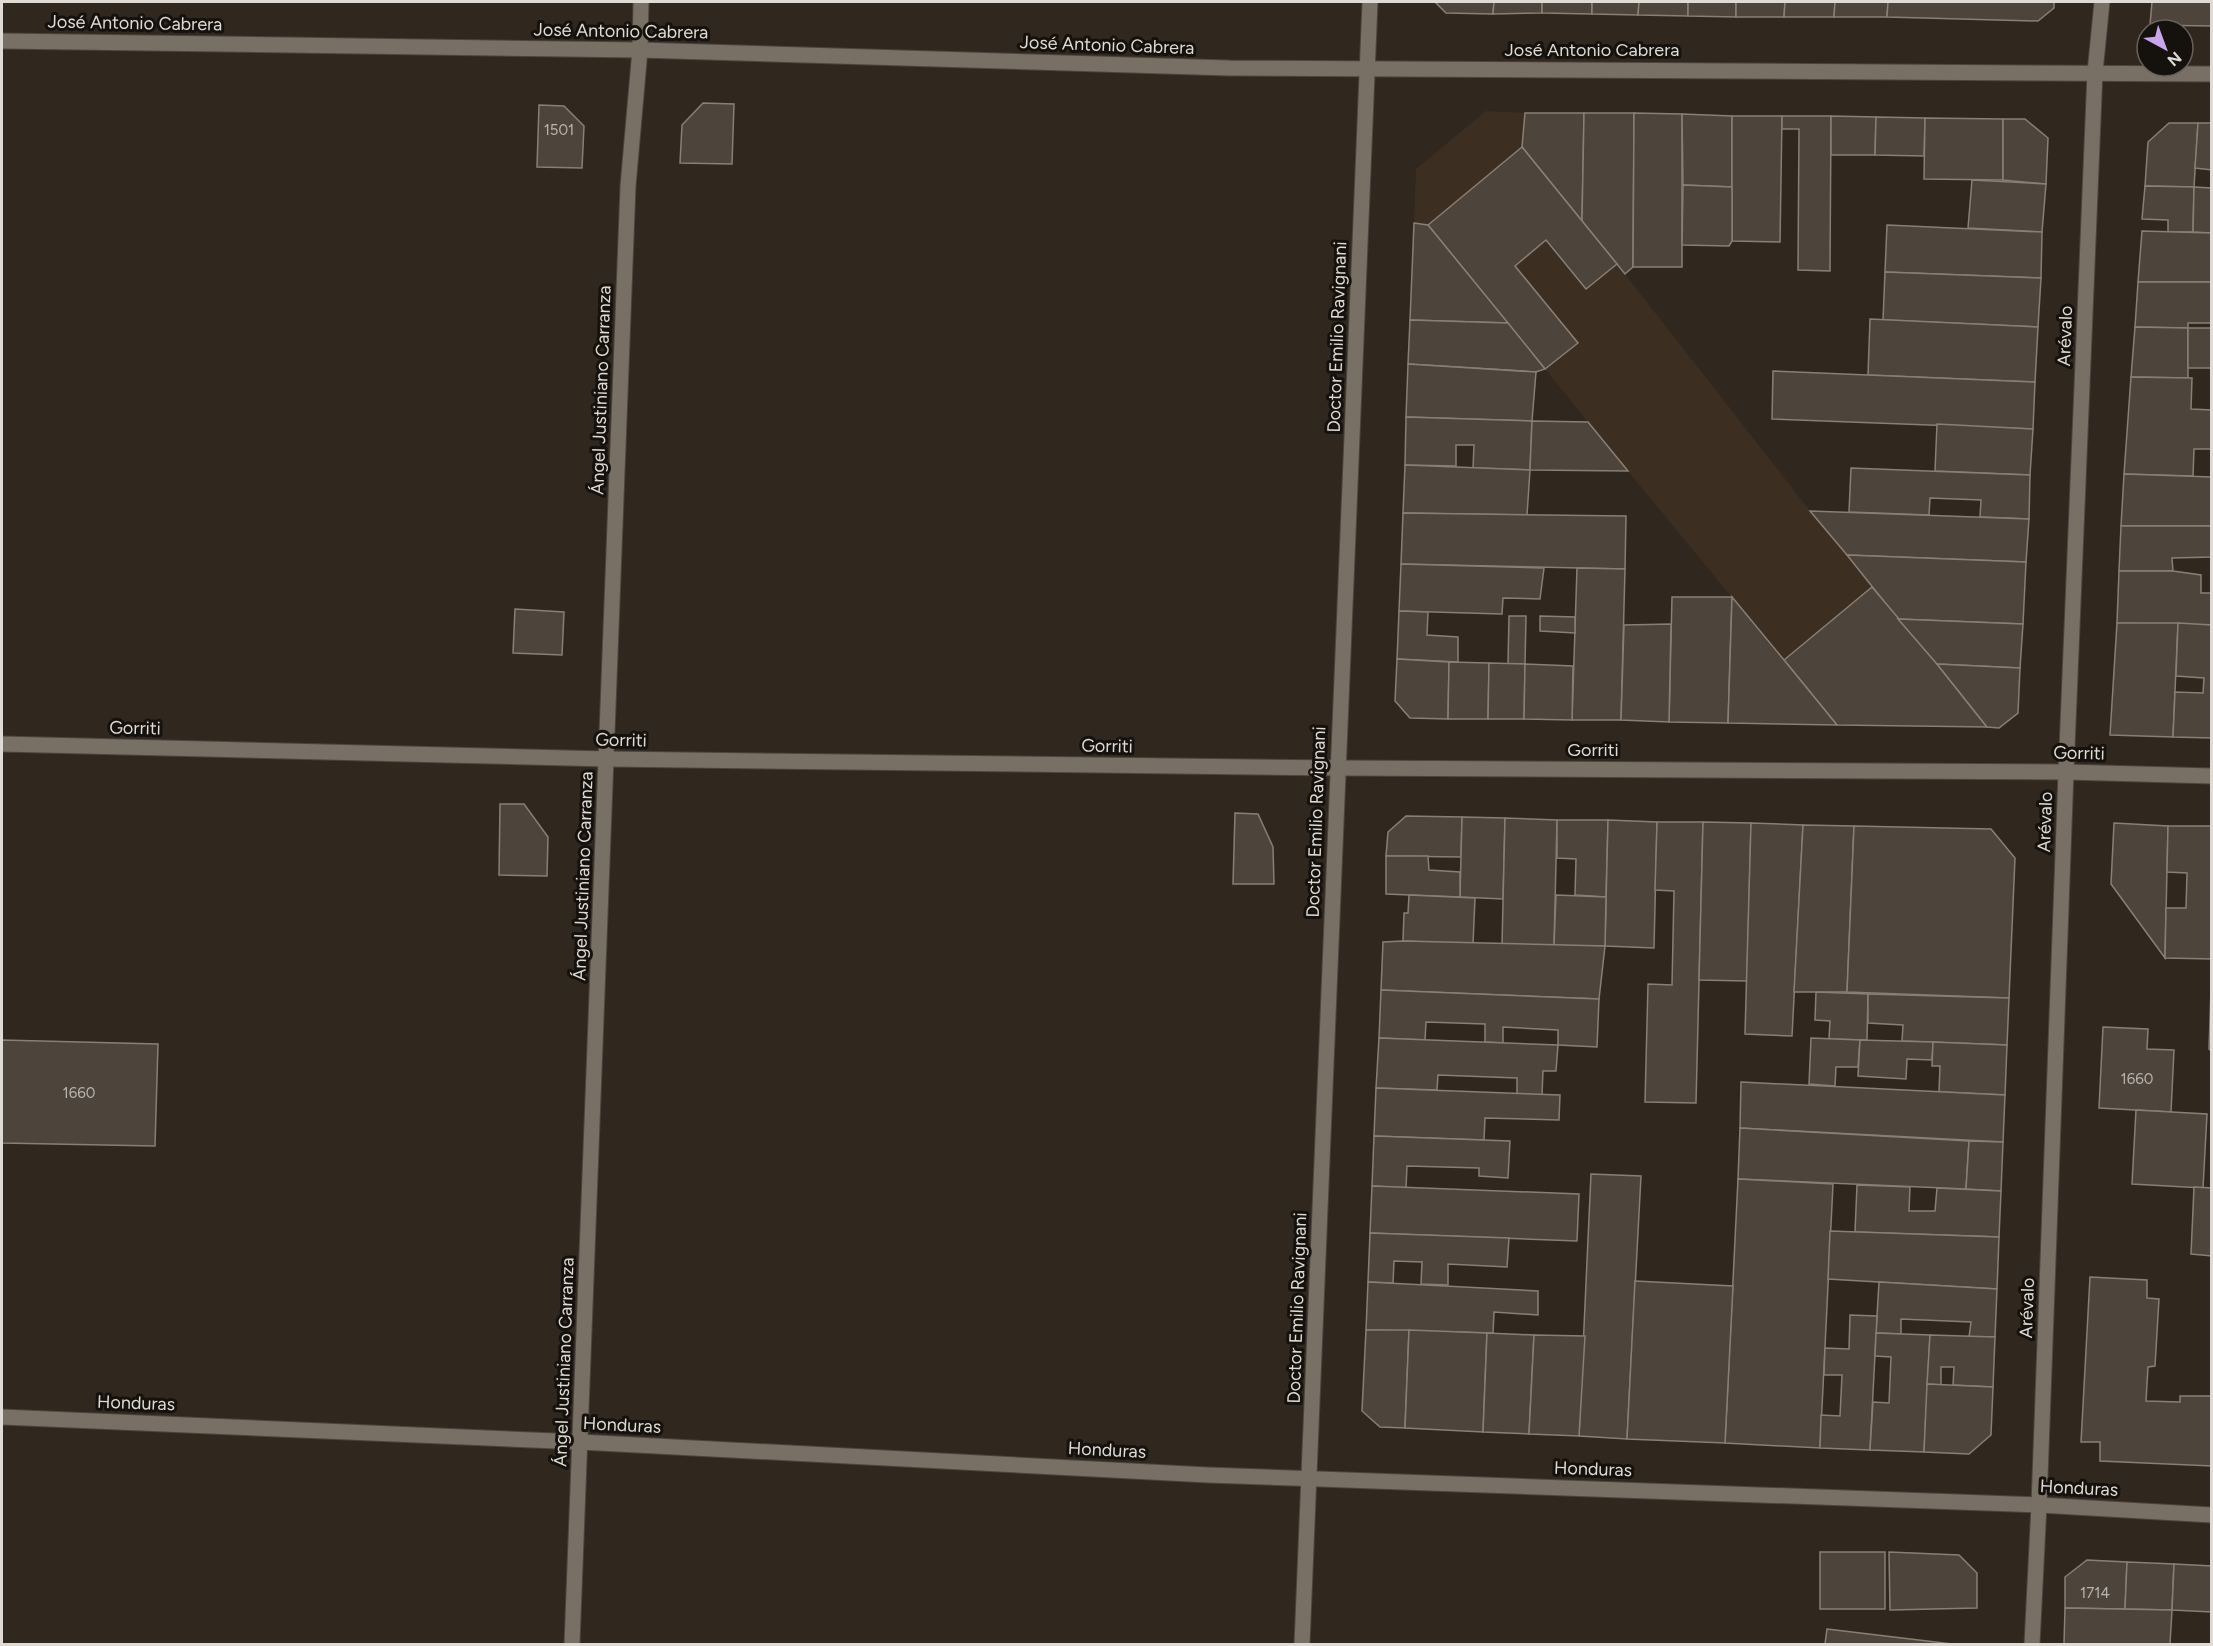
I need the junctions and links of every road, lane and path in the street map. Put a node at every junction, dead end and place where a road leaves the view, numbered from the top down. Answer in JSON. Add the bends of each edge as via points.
{"nodes":[{"id":1,"x":641,"y":2,"type":"edge"},
{"id":2,"x":1370,"y":2,"type":"edge"},
{"id":3,"x":2102,"y":2,"type":"edge"},
{"id":4,"x":2,"y":41,"type":"edge"},
{"id":5,"x":640,"y":50,"type":"junction"},
{"id":6,"x":1367,"y":69,"type":"junction"},
{"id":7,"x":2095,"y":72,"type":"junction"},
{"id":8,"x":2211,"y":74,"type":"edge"},
{"id":9,"x":2,"y":744,"type":"edge"},
{"id":10,"x":607,"y":759,"type":"junction"},
{"id":11,"x":1338,"y":768,"type":"junction"},
{"id":12,"x":2066,"y":772,"type":"junction"},
{"id":13,"x":2211,"y":776,"type":"edge"},
{"id":14,"x":2,"y":1417,"type":"edge"},
{"id":15,"x":580,"y":1442,"type":"junction"},
{"id":16,"x":1310,"y":1479,"type":"junction"},
{"id":17,"x":2039,"y":1505,"type":"junction"},
{"id":18,"x":2211,"y":1515,"type":"edge"},
{"id":19,"x":572,"y":1644,"type":"edge"},
{"id":20,"x":1302,"y":1644,"type":"edge"},
{"id":21,"x":2032,"y":1644,"type":"edge"}],
"edges":[{"from":1,"to":5,"type":"street","name":"Ángel Justiniano Carranza"},
{"from":2,"to":6,"type":"street","name":"Doctor Emilio Ravignani"},
{"from":3,"to":7,"type":"street","name":"Arévalo"},
{"from":4,"to":5,"type":"street","name":"José Antonio Cabrera"},
{"from":5,"to":6,"type":"street","name":"José Antonio Cabrera"},
{"from":5,"to":10,"type":"street","name":"Ángel Justiniano Carranza","via":[[628,186]]},
{"from":6,"to":7,"type":"street","name":"José Antonio Cabrera"},
{"from":6,"to":11,"type":"street","name":"Doctor Emilio Ravignani"},
{"from":7,"to":8,"type":"street","name":"José Antonio Cabrera"},
{"from":7,"to":12,"type":"street","name":"Arévalo"},
{"from":9,"to":10,"type":"street","name":"Gorriti"},
{"from":10,"to":11,"type":"street","name":"Gorriti"},
{"from":10,"to":15,"type":"street","name":"Ángel Justiniano Carranza"},
{"from":11,"to":12,"type":"street","name":"Gorriti"},
{"from":11,"to":16,"type":"street","name":"Doctor Emilio Ravignani"},
{"from":12,"to":13,"type":"street","name":"Gorriti"},
{"from":12,"to":17,"type":"street","name":"Arévalo"},
{"from":14,"to":15,"type":"street","name":"Honduras"},
{"from":15,"to":16,"type":"street","name":"Honduras"},
{"from":15,"to":19,"type":"street","name":"Ángel Justiniano Carranza"},
{"from":16,"to":17,"type":"street","name":"Honduras"},
{"from":16,"to":20,"type":"street","name":"Doctor Emilio Ravignani"},
{"from":17,"to":18,"type":"street","name":"Honduras"},
{"from":17,"to":21,"type":"street","name":"Arévalo"}]}
